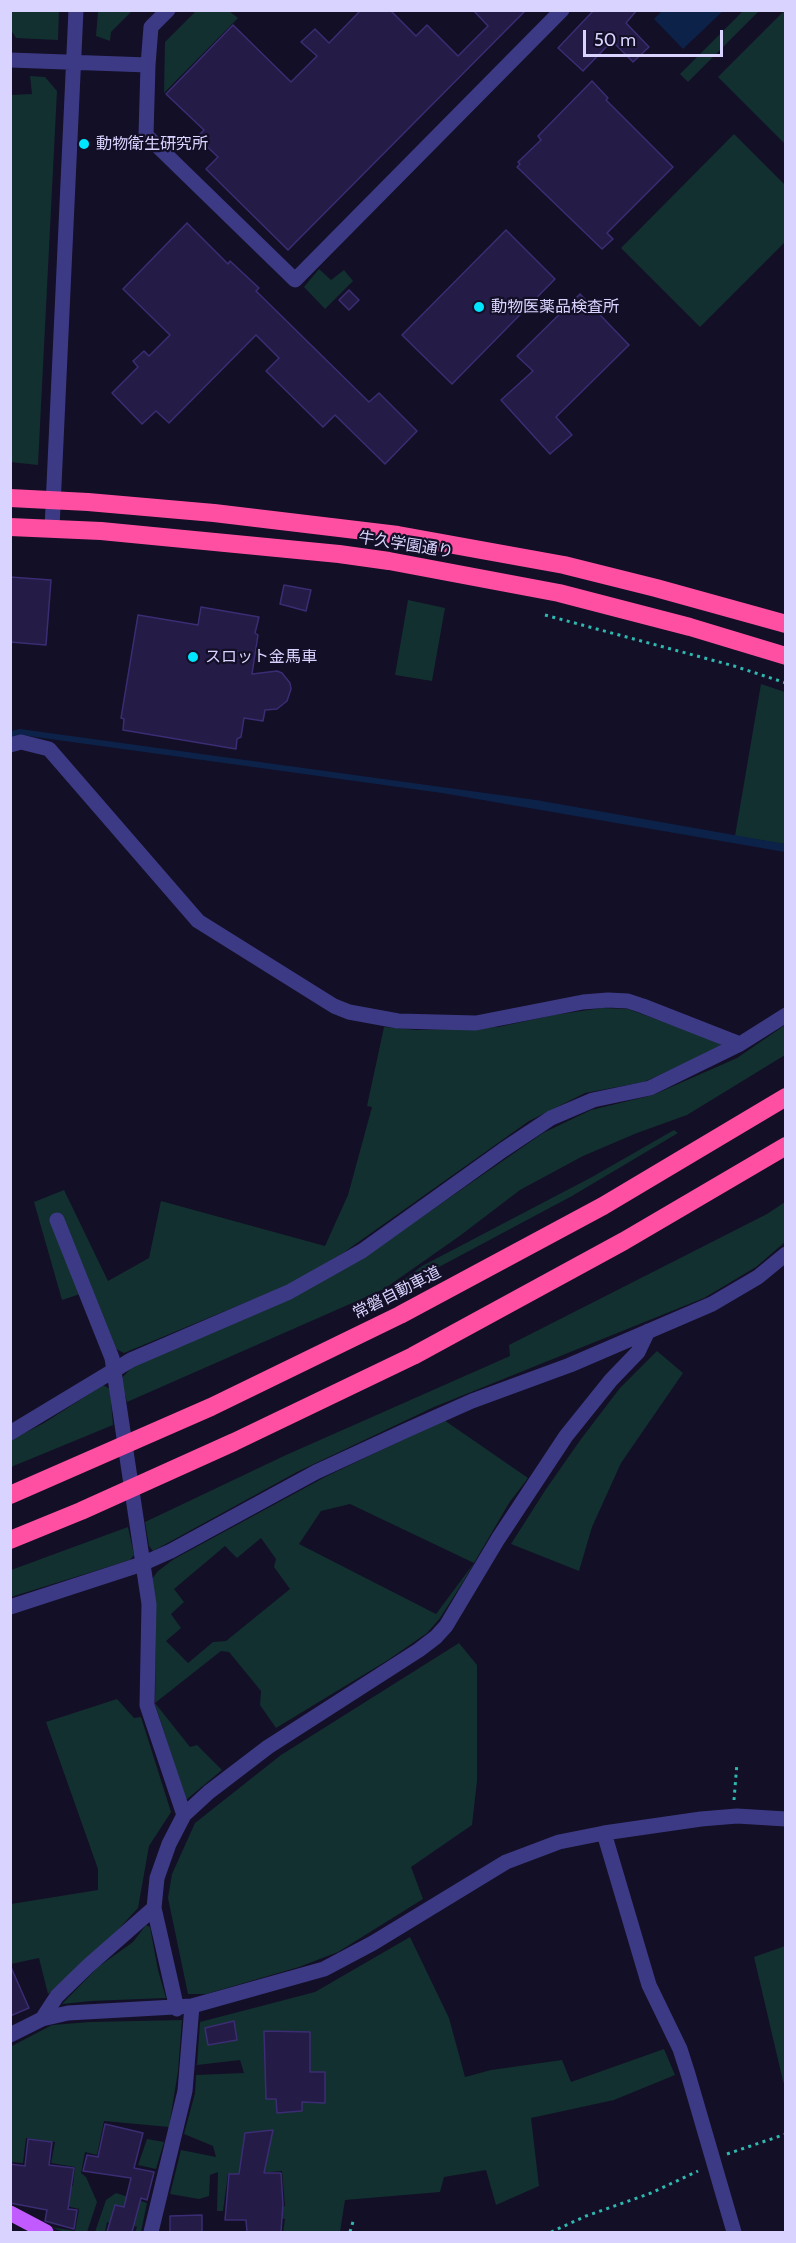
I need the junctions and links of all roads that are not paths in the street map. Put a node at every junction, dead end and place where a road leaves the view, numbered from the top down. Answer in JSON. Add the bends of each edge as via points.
{"nodes":[{"id":1,"x":76,"y":10,"type":"edge"},
{"id":2,"x":168,"y":10,"type":"edge"},
{"id":3,"x":562,"y":10,"type":"edge"},
{"id":4,"x":10,"y":60,"type":"edge"},
{"id":5,"x":73,"y":62,"type":"junction"},
{"id":6,"x":148,"y":65,"type":"junction"},
{"id":7,"x":10,"y":498,"type":"edge"},
{"id":8,"x":54,"y":500,"type":"junction"},
{"id":9,"x":10,"y":527,"type":"edge"},
{"id":10,"x":52,"y":528,"type":"junction"},
{"id":11,"x":786,"y":624,"type":"edge"},
{"id":12,"x":786,"y":656,"type":"edge"},
{"id":13,"x":10,"y":745,"type":"edge"},
{"id":14,"x":786,"y":1015,"type":"edge"},
{"id":15,"x":740,"y":1044,"type":"junction"},
{"id":16,"x":786,"y":1097,"type":"edge"},
{"id":17,"x":786,"y":1146,"type":"edge"},
{"id":18,"x":57,"y":1220,"type":"dead end"},
{"id":19,"x":786,"y":1254,"type":"edge"},
{"id":20,"x":648,"y":1331,"type":"junction"},
{"id":21,"x":114,"y":1369,"type":"junction"},
{"id":22,"x":10,"y":1433,"type":"edge"},
{"id":23,"x":10,"y":1495,"type":"edge"},
{"id":24,"x":10,"y":1540,"type":"edge"},
{"id":25,"x":142,"y":1564,"type":"junction"},
{"id":26,"x":10,"y":1607,"type":"edge"},
{"id":27,"x":184,"y":1815,"type":"junction"},
{"id":28,"x":786,"y":1819,"type":"edge"},
{"id":29,"x":604,"y":1833,"type":"junction"},
{"id":30,"x":154,"y":1908,"type":"junction"},
{"id":31,"x":184,"y":2007,"type":"junction"},
{"id":32,"x":42,"y":2019,"type":"junction"},
{"id":33,"x":10,"y":2036,"type":"edge"},
{"id":34,"x":10,"y":2213,"type":"edge"},
{"id":35,"x":46,"y":2232,"type":"edge"},
{"id":36,"x":151,"y":2232,"type":"edge"},
{"id":37,"x":734,"y":2232,"type":"edge"}],
"edges":[{"from":1,"to":5,"type":"street"},
{"from":2,"to":6,"type":"street","via":[[152,27]]},
{"from":3,"to":6,"type":"street","via":[[295,280],[146,135]]},
{"from":4,"to":5,"type":"street"},
{"from":5,"to":6,"type":"street"},
{"from":5,"to":8,"type":"street"},
{"from":7,"to":8,"type":"highway","name":"牛久学園通り"},
{"from":8,"to":10,"type":"street"},
{"from":8,"to":11,"type":"highway","name":"牛久学園通り","via":[[271,518],[398,535],[564,565]]},
{"from":9,"to":10,"type":"highway","name":"牛久学園通り"},
{"from":10,"to":12,"type":"highway","name":"牛久学園通り","via":[[389,561],[559,593]]},
{"from":13,"to":15,"type":"street","via":[[21,742],[49,749],[198,921],[334,1006],[407,1022],[476,1023],[583,1002],[628,1001]]},
{"from":14,"to":15,"type":"street"},
{"from":15,"to":21,"type":"street","via":[[650,1088],[593,1100],[551,1118],[362,1251],[289,1292]]},
{"from":16,"to":23,"type":"highway","name":"常磐自動車道","via":[[603,1206],[400,1315],[212,1407]]},
{"from":17,"to":24,"type":"highway","via":[[624,1241],[413,1356],[234,1443]]},
{"from":18,"to":21,"type":"street"},
{"from":19,"to":20,"type":"street","via":[[758,1277],[712,1304]]},
{"from":20,"to":25,"type":"street","via":[[407,1430],[316,1472]]},
{"from":20,"to":27,"type":"street","via":[[638,1352],[566,1436],[436,1637],[268,1747]]},
{"from":21,"to":22,"type":"street"},
{"from":21,"to":25,"type":"street"},
{"from":25,"to":26,"type":"street"},
{"from":25,"to":27,"type":"street","via":[[149,1604],[147,1705]]},
{"from":27,"to":30,"type":"street","via":[[157,1878]]},
{"from":28,"to":29,"type":"street","via":[[733,1817]]},
{"from":29,"to":31,"type":"street","via":[[559,1842],[506,1862],[324,1970]]},
{"from":29,"to":37,"type":"street","via":[[649,1985],[680,2049]]},
{"from":30,"to":31,"type":"street"},
{"from":30,"to":32,"type":"street","via":[[57,1996]]},
{"from":31,"to":32,"type":"street","via":[[68,2013]]},
{"from":31,"to":36,"type":"street","via":[[186,2091]]},
{"from":32,"to":33,"type":"street"},
{"from":34,"to":35,"type":"main road"}]}
